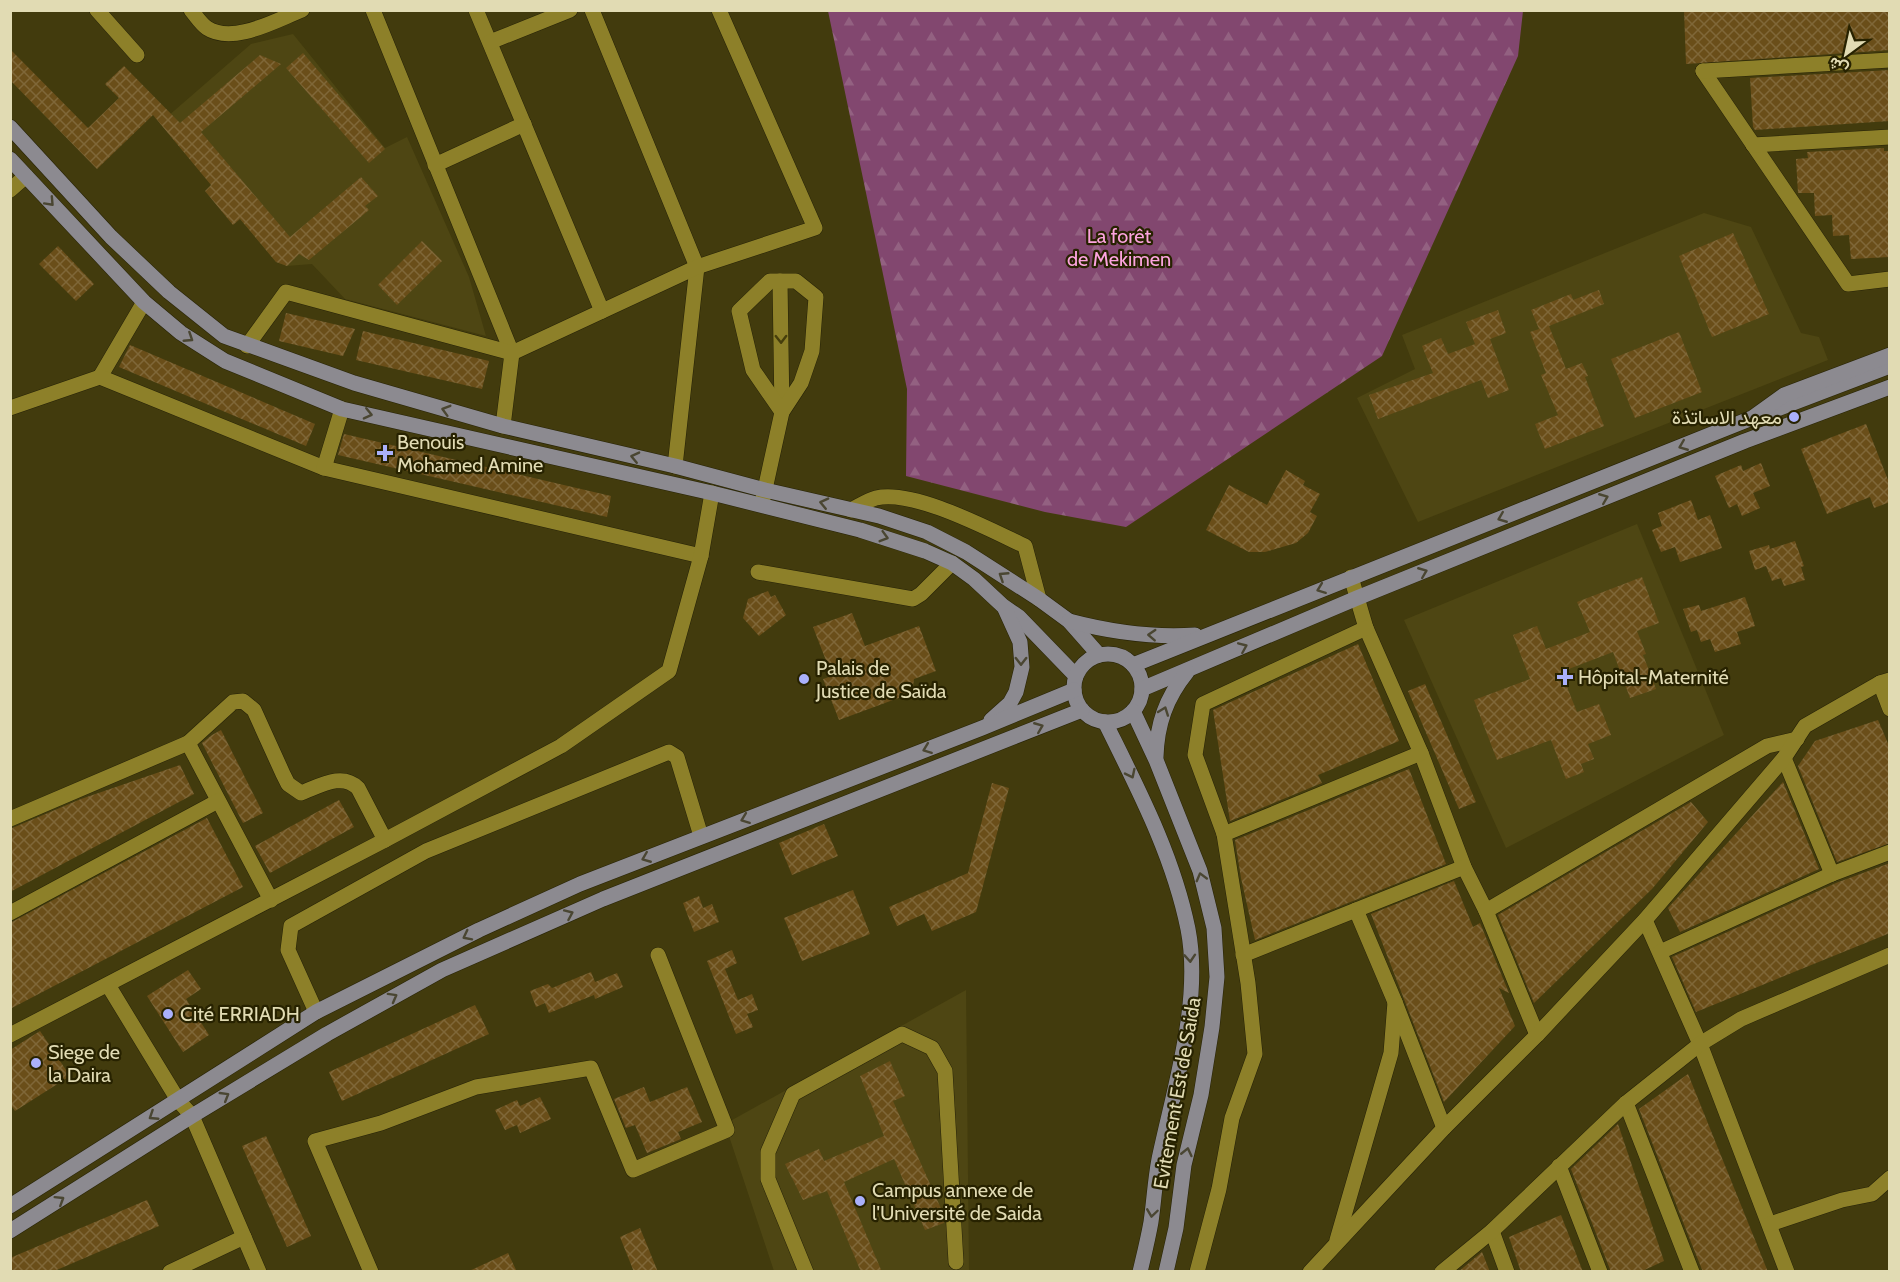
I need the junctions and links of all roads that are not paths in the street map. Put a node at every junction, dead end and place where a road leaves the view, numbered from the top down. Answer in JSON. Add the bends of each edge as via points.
{"nodes":[{"id":1,"x":97,"y":10,"type":"edge"},
{"id":2,"x":191,"y":10,"type":"edge"},
{"id":3,"x":374,"y":10,"type":"edge"},
{"id":4,"x":477,"y":10,"type":"edge"},
{"id":5,"x":570,"y":10,"type":"edge"},
{"id":6,"x":592,"y":10,"type":"edge"},
{"id":7,"x":719,"y":10,"type":"edge"},
{"id":8,"x":299,"y":11,"type":"edge"},
{"id":9,"x":490,"y":42,"type":"junction"},
{"id":10,"x":137,"y":55,"type":"dead end"},
{"id":11,"x":1890,"y":60,"type":"edge"},
{"id":12,"x":524,"y":124,"type":"junction"},
{"id":13,"x":10,"y":127,"type":"edge"},
{"id":14,"x":1890,"y":137,"type":"edge"},
{"id":15,"x":1753,"y":145,"type":"junction"},
{"id":16,"x":10,"y":159,"type":"edge"},
{"id":17,"x":435,"y":165,"type":"junction"},
{"id":18,"x":26,"y":176,"type":"junction"},
{"id":19,"x":10,"y":190,"type":"edge"},
{"id":20,"x":697,"y":267,"type":"junction"},
{"id":21,"x":1890,"y":279,"type":"edge"},
{"id":22,"x":780,"y":281,"type":"junction"},
{"id":23,"x":144,"y":302,"type":"junction"},
{"id":24,"x":602,"y":311,"type":"junction"},
{"id":25,"x":247,"y":346,"type":"junction"},
{"id":26,"x":512,"y":353,"type":"junction"},
{"id":27,"x":1890,"y":355,"type":"edge"},
{"id":28,"x":1890,"y":366,"type":"edge"},
{"id":29,"x":1890,"y":376,"type":"edge"},
{"id":30,"x":100,"y":377,"type":"junction"},
{"id":31,"x":1890,"y":387,"type":"edge"},
{"id":32,"x":10,"y":408,"type":"edge"},
{"id":33,"x":342,"y":409,"type":"junction"},
{"id":34,"x":782,"y":412,"type":"junction"},
{"id":35,"x":1752,"y":418,"type":"junction"},
{"id":36,"x":503,"y":426,"type":"junction"},
{"id":37,"x":1744,"y":441,"type":"junction"},
{"id":38,"x":675,"y":466,"type":"junction"},
{"id":39,"x":324,"y":468,"type":"junction"},
{"id":40,"x":765,"y":490,"type":"junction"},
{"id":41,"x":711,"y":493,"type":"junction"},
{"id":42,"x":762,"y":506,"type":"junction"},
{"id":43,"x":851,"y":510,"type":"junction"},
{"id":44,"x":701,"y":556,"type":"junction"},
{"id":45,"x":952,"y":563,"type":"junction"},
{"id":46,"x":758,"y":572,"type":"dead end"},
{"id":47,"x":1351,"y":577,"type":"junction"},
{"id":48,"x":1357,"y":598,"type":"junction"},
{"id":49,"x":1039,"y":599,"type":"junction"},
{"id":50,"x":1003,"y":606,"type":"junction"},
{"id":51,"x":1069,"y":621,"type":"junction"},
{"id":52,"x":1366,"y":628,"type":"junction"},
{"id":53,"x":1210,"y":633,"type":"junction"},
{"id":54,"x":1099,"y":655,"type":"junction"},
{"id":55,"x":1133,"y":665,"type":"junction"},
{"id":56,"x":1189,"y":670,"type":"junction"},
{"id":57,"x":1885,"y":681,"type":"edge"},
{"id":58,"x":1075,"y":683,"type":"junction"},
{"id":59,"x":1142,"y":688,"type":"junction"},
{"id":60,"x":1890,"y":709,"type":"edge"},
{"id":61,"x":1082,"y":710,"type":"junction"},
{"id":62,"x":1133,"y":711,"type":"junction"},
{"id":63,"x":1105,"y":722,"type":"junction"},
{"id":64,"x":982,"y":728,"type":"junction"},
{"id":65,"x":1797,"y":739,"type":"junction"},
{"id":66,"x":188,"y":743,"type":"junction"},
{"id":67,"x":1421,"y":753,"type":"junction"},
{"id":68,"x":1785,"y":758,"type":"junction"},
{"id":69,"x":1156,"y":760,"type":"junction"},
{"id":70,"x":218,"y":801,"type":"junction"},
{"id":71,"x":10,"y":819,"type":"edge"},
{"id":72,"x":1224,"y":834,"type":"junction"},
{"id":73,"x":700,"y":836,"type":"junction"},
{"id":74,"x":385,"y":840,"type":"junction"},
{"id":75,"x":1890,"y":852,"type":"edge"},
{"id":76,"x":1464,"y":867,"type":"junction"},
{"id":77,"x":1832,"y":874,"type":"junction"},
{"id":78,"x":271,"y":900,"type":"junction"},
{"id":79,"x":1356,"y":910,"type":"junction"},
{"id":80,"x":1486,"y":911,"type":"junction"},
{"id":81,"x":10,"y":913,"type":"edge"},
{"id":82,"x":1644,"y":920,"type":"junction"},
{"id":83,"x":1660,"y":952,"type":"junction"},
{"id":84,"x":658,"y":955,"type":"dead end"},
{"id":85,"x":1890,"y":955,"type":"edge"},
{"id":86,"x":1243,"y":956,"type":"junction"},
{"id":87,"x":108,"y":985,"type":"junction"},
{"id":88,"x":1395,"y":1002,"type":"junction"},
{"id":89,"x":316,"y":1012,"type":"junction"},
{"id":90,"x":10,"y":1035,"type":"edge"},
{"id":91,"x":1537,"y":1035,"type":"junction"},
{"id":92,"x":1700,"y":1044,"type":"junction"},
{"id":93,"x":178,"y":1100,"type":"junction"},
{"id":94,"x":1626,"y":1103,"type":"junction"},
{"id":95,"x":192,"y":1116,"type":"junction"},
{"id":96,"x":1444,"y":1128,"type":"junction"},
{"id":97,"x":1559,"y":1166,"type":"junction"},
{"id":98,"x":1890,"y":1178,"type":"edge"},
{"id":99,"x":10,"y":1206,"type":"edge"},
{"id":100,"x":1770,"y":1224,"type":"junction"},
{"id":101,"x":10,"y":1231,"type":"edge"},
{"id":102,"x":1492,"y":1231,"type":"junction"},
{"id":103,"x":244,"y":1237,"type":"junction"},
{"id":104,"x":1336,"y":1244,"type":"junction"},
{"id":105,"x":956,"y":1262,"type":"dead end"},
{"id":106,"x":170,"y":1272,"type":"edge"},
{"id":107,"x":259,"y":1272,"type":"edge"},
{"id":108,"x":371,"y":1272,"type":"edge"},
{"id":109,"x":806,"y":1272,"type":"edge"},
{"id":110,"x":1140,"y":1272,"type":"edge"},
{"id":111,"x":1166,"y":1272,"type":"edge"},
{"id":112,"x":1197,"y":1272,"type":"edge"},
{"id":113,"x":1310,"y":1272,"type":"edge"},
{"id":114,"x":1442,"y":1272,"type":"edge"},
{"id":115,"x":1507,"y":1272,"type":"edge"},
{"id":116,"x":1600,"y":1272,"type":"edge"},
{"id":117,"x":1692,"y":1272,"type":"edge"},
{"id":118,"x":1787,"y":1272,"type":"edge"}],
"edges":[{"from":1,"to":10,"type":"street"},
{"from":2,"to":8,"type":"street","via":[[207,28],[236,35]]},
{"from":3,"to":17,"type":"street"},
{"from":4,"to":9,"type":"street"},
{"from":5,"to":9,"type":"street"},
{"from":6,"to":20,"type":"street"},
{"from":7,"to":20,"type":"street","via":[[815,228]]},
{"from":9,"to":12,"type":"street"},
{"from":11,"to":15,"type":"street","via":[[1703,72]]},
{"from":12,"to":17,"type":"street"},
{"from":12,"to":24,"type":"street"},
{"from":13,"to":25,"type":"main road","via":[[111,237],[169,292],[224,336]]},
{"from":14,"to":15,"type":"street"},
{"from":15,"to":21,"type":"street","via":[[1848,284]]},
{"from":16,"to":18,"type":"main road"},
{"from":17,"to":26,"type":"street"},
{"from":18,"to":19,"type":"street"},
{"from":18,"to":23,"type":"main road","one_way":true},
{"from":20,"to":24,"type":"street"},
{"from":20,"to":38,"type":"street"},
{"from":22,"to":34,"type":"street","one_way":true},
{"from":22,"to":34,"type":"street","via":[[796,281],[816,297],[812,351],[801,383]]},
{"from":22,"to":34,"type":"street","via":[[770,281],[739,311],[753,370]]},
{"from":23,"to":30,"type":"street"},
{"from":23,"to":33,"type":"main road","one_way":true,"via":[[181,333],[225,361]]},
{"from":24,"to":26,"type":"street"},
{"from":25,"to":26,"type":"street","via":[[286,292]]},
{"from":36,"to":25,"type":"main road","one_way":true,"via":[[354,384]]},
{"from":26,"to":36,"type":"street"},
{"from":27,"to":35,"type":"main road","via":[[1784,394]]},
{"from":28,"to":35,"type":"main road"},
{"from":29,"to":37,"type":"main road","via":[[1799,412]]},
{"from":30,"to":32,"type":"street"},
{"from":30,"to":39,"type":"street"},
{"from":31,"to":37,"type":"main road"},
{"from":33,"to":39,"type":"street"},
{"from":33,"to":41,"type":"main road","one_way":true},
{"from":34,"to":40,"type":"street"},
{"from":35,"to":47,"type":"main road","one_way":true},
{"from":38,"to":36,"type":"main road","one_way":true},
{"from":48,"to":37,"type":"main road","one_way":true},
{"from":38,"to":40,"type":"main road"},
{"from":39,"to":44,"type":"street"},
{"from":40,"to":42,"type":"street"},
{"from":43,"to":40,"type":"main road","one_way":true},
{"from":41,"to":42,"type":"main road"},
{"from":41,"to":44,"type":"street"},
{"from":42,"to":45,"type":"main road","one_way":true,"via":[[893,540]]},
{"from":49,"to":43,"type":"main road","one_way":true,"via":[[927,532]]},
{"from":43,"to":49,"type":"street","via":[[876,498],[897,497],[946,510],[1025,546]]},
{"from":44,"to":74,"type":"street","via":[[669,670],[561,746]]},
{"from":45,"to":46,"type":"street","via":[[913,599]]},
{"from":45,"to":50,"type":"main road"},
{"from":47,"to":48,"type":"street"},
{"from":47,"to":53,"type":"main road","one_way":true},
{"from":48,"to":52,"type":"street"},
{"from":56,"to":48,"type":"main road","one_way":true},
{"from":49,"to":51,"type":"main road"},
{"from":50,"to":58,"type":"main road","via":[[1019,617]]},
{"from":50,"to":64,"type":"main road","one_way":true,"via":[[1020,642],[1020,680],[1010,703]]},
{"from":53,"to":51,"type":"main road","one_way":true,"via":[[1125,633]]},
{"from":51,"to":54,"type":"main road"},
{"from":52,"to":67,"type":"street"},
{"from":52,"to":72,"type":"street","via":[[1203,704],[1195,755]]},
{"from":53,"to":55,"type":"main road"},
{"from":54,"to":55,"type":"main road","via":[[1114,654]]},
{"from":54,"to":58,"type":"main road","via":[[1083,665]]},
{"from":55,"to":59,"type":"main road"},
{"from":56,"to":59,"type":"main road"},
{"from":69,"to":56,"type":"main road","one_way":true,"via":[[1160,721],[1167,702]]},
{"from":57,"to":60,"type":"street"},
{"from":57,"to":65,"type":"street","via":[[1805,726]]},
{"from":58,"to":61,"type":"main road","via":[[1076,700]]},
{"from":58,"to":64,"type":"main road"},
{"from":59,"to":62,"type":"main road"},
{"from":61,"to":63,"type":"main road"},
{"from":95,"to":61,"type":"main road","one_way":true,"via":[[327,1034],[452,965],[603,899]]},
{"from":62,"to":63,"type":"main road"},
{"from":62,"to":69,"type":"main road","name":"Evitement Est de Saida"},
{"from":63,"to":110,"type":"main road","one_way":true,"via":[[1176,878],[1189,943],[1187,1024]]},
{"from":64,"to":73,"type":"main road","one_way":true},
{"from":65,"to":68,"type":"street"},
{"from":65,"to":80,"type":"street","via":[[1767,746]]},
{"from":66,"to":70,"type":"street"},
{"from":66,"to":71,"type":"street"},
{"from":66,"to":74,"type":"street","via":[[234,702],[243,701],[254,710],[288,784],[301,793],[343,779],[352,781]]},
{"from":67,"to":72,"type":"street"},
{"from":67,"to":76,"type":"street"},
{"from":68,"to":77,"type":"street"},
{"from":68,"to":82,"type":"street"},
{"from":111,"to":69,"type":"main road","name":"Evitement Est de Saida","one_way":true,"via":[[1201,1095],[1217,977],[1214,928],[1200,871]]},
{"from":70,"to":78,"type":"street"},
{"from":70,"to":81,"type":"street"},
{"from":72,"to":86,"type":"street"},
{"from":73,"to":89,"type":"main road","one_way":true,"via":[[479,930]]},
{"from":73,"to":89,"type":"street","via":[[677,758],[669,752],[426,851],[291,926],[288,950]]},
{"from":74,"to":78,"type":"street"},
{"from":75,"to":77,"type":"street"},
{"from":76,"to":79,"type":"street"},
{"from":76,"to":80,"type":"street"},
{"from":77,"to":83,"type":"street"},
{"from":78,"to":87,"type":"street"},
{"from":79,"to":86,"type":"street"},
{"from":79,"to":88,"type":"street"},
{"from":80,"to":91,"type":"street"},
{"from":82,"to":83,"type":"street"},
{"from":82,"to":91,"type":"street"},
{"from":83,"to":92,"type":"street"},
{"from":84,"to":108,"type":"street","via":[[727,1130],[633,1170],[591,1068],[476,1086],[381,1123],[315,1141]]},
{"from":85,"to":92,"type":"street","via":[[1741,1019]]},
{"from":86,"to":112,"type":"street","via":[[1256,1054],[1232,1118],[1219,1189]]},
{"from":87,"to":90,"type":"street"},
{"from":87,"to":93,"type":"street"},
{"from":88,"to":96,"type":"street"},
{"from":88,"to":104,"type":"street","via":[[1391,1053]]},
{"from":89,"to":93,"type":"main road"},
{"from":91,"to":96,"type":"street"},
{"from":92,"to":94,"type":"street"},
{"from":92,"to":100,"type":"street"},
{"from":93,"to":95,"type":"street"},
{"from":93,"to":99,"type":"main road","one_way":true},
{"from":94,"to":97,"type":"street"},
{"from":94,"to":117,"type":"street"},
{"from":101,"to":95,"type":"main road","one_way":true},
{"from":95,"to":103,"type":"street"},
{"from":96,"to":104,"type":"street"},
{"from":97,"to":102,"type":"street"},
{"from":97,"to":116,"type":"street"},
{"from":98,"to":100,"type":"street","via":[[1872,1194]]},
{"from":100,"to":118,"type":"street"},
{"from":102,"to":114,"type":"street"},
{"from":102,"to":115,"type":"street"},
{"from":103,"to":106,"type":"street"},
{"from":103,"to":107,"type":"street"},
{"from":104,"to":113,"type":"street"},
{"from":105,"to":109,"type":"street","via":[[945,1071],[932,1048],[902,1034],[793,1094],[768,1152],[768,1179]]}]}
